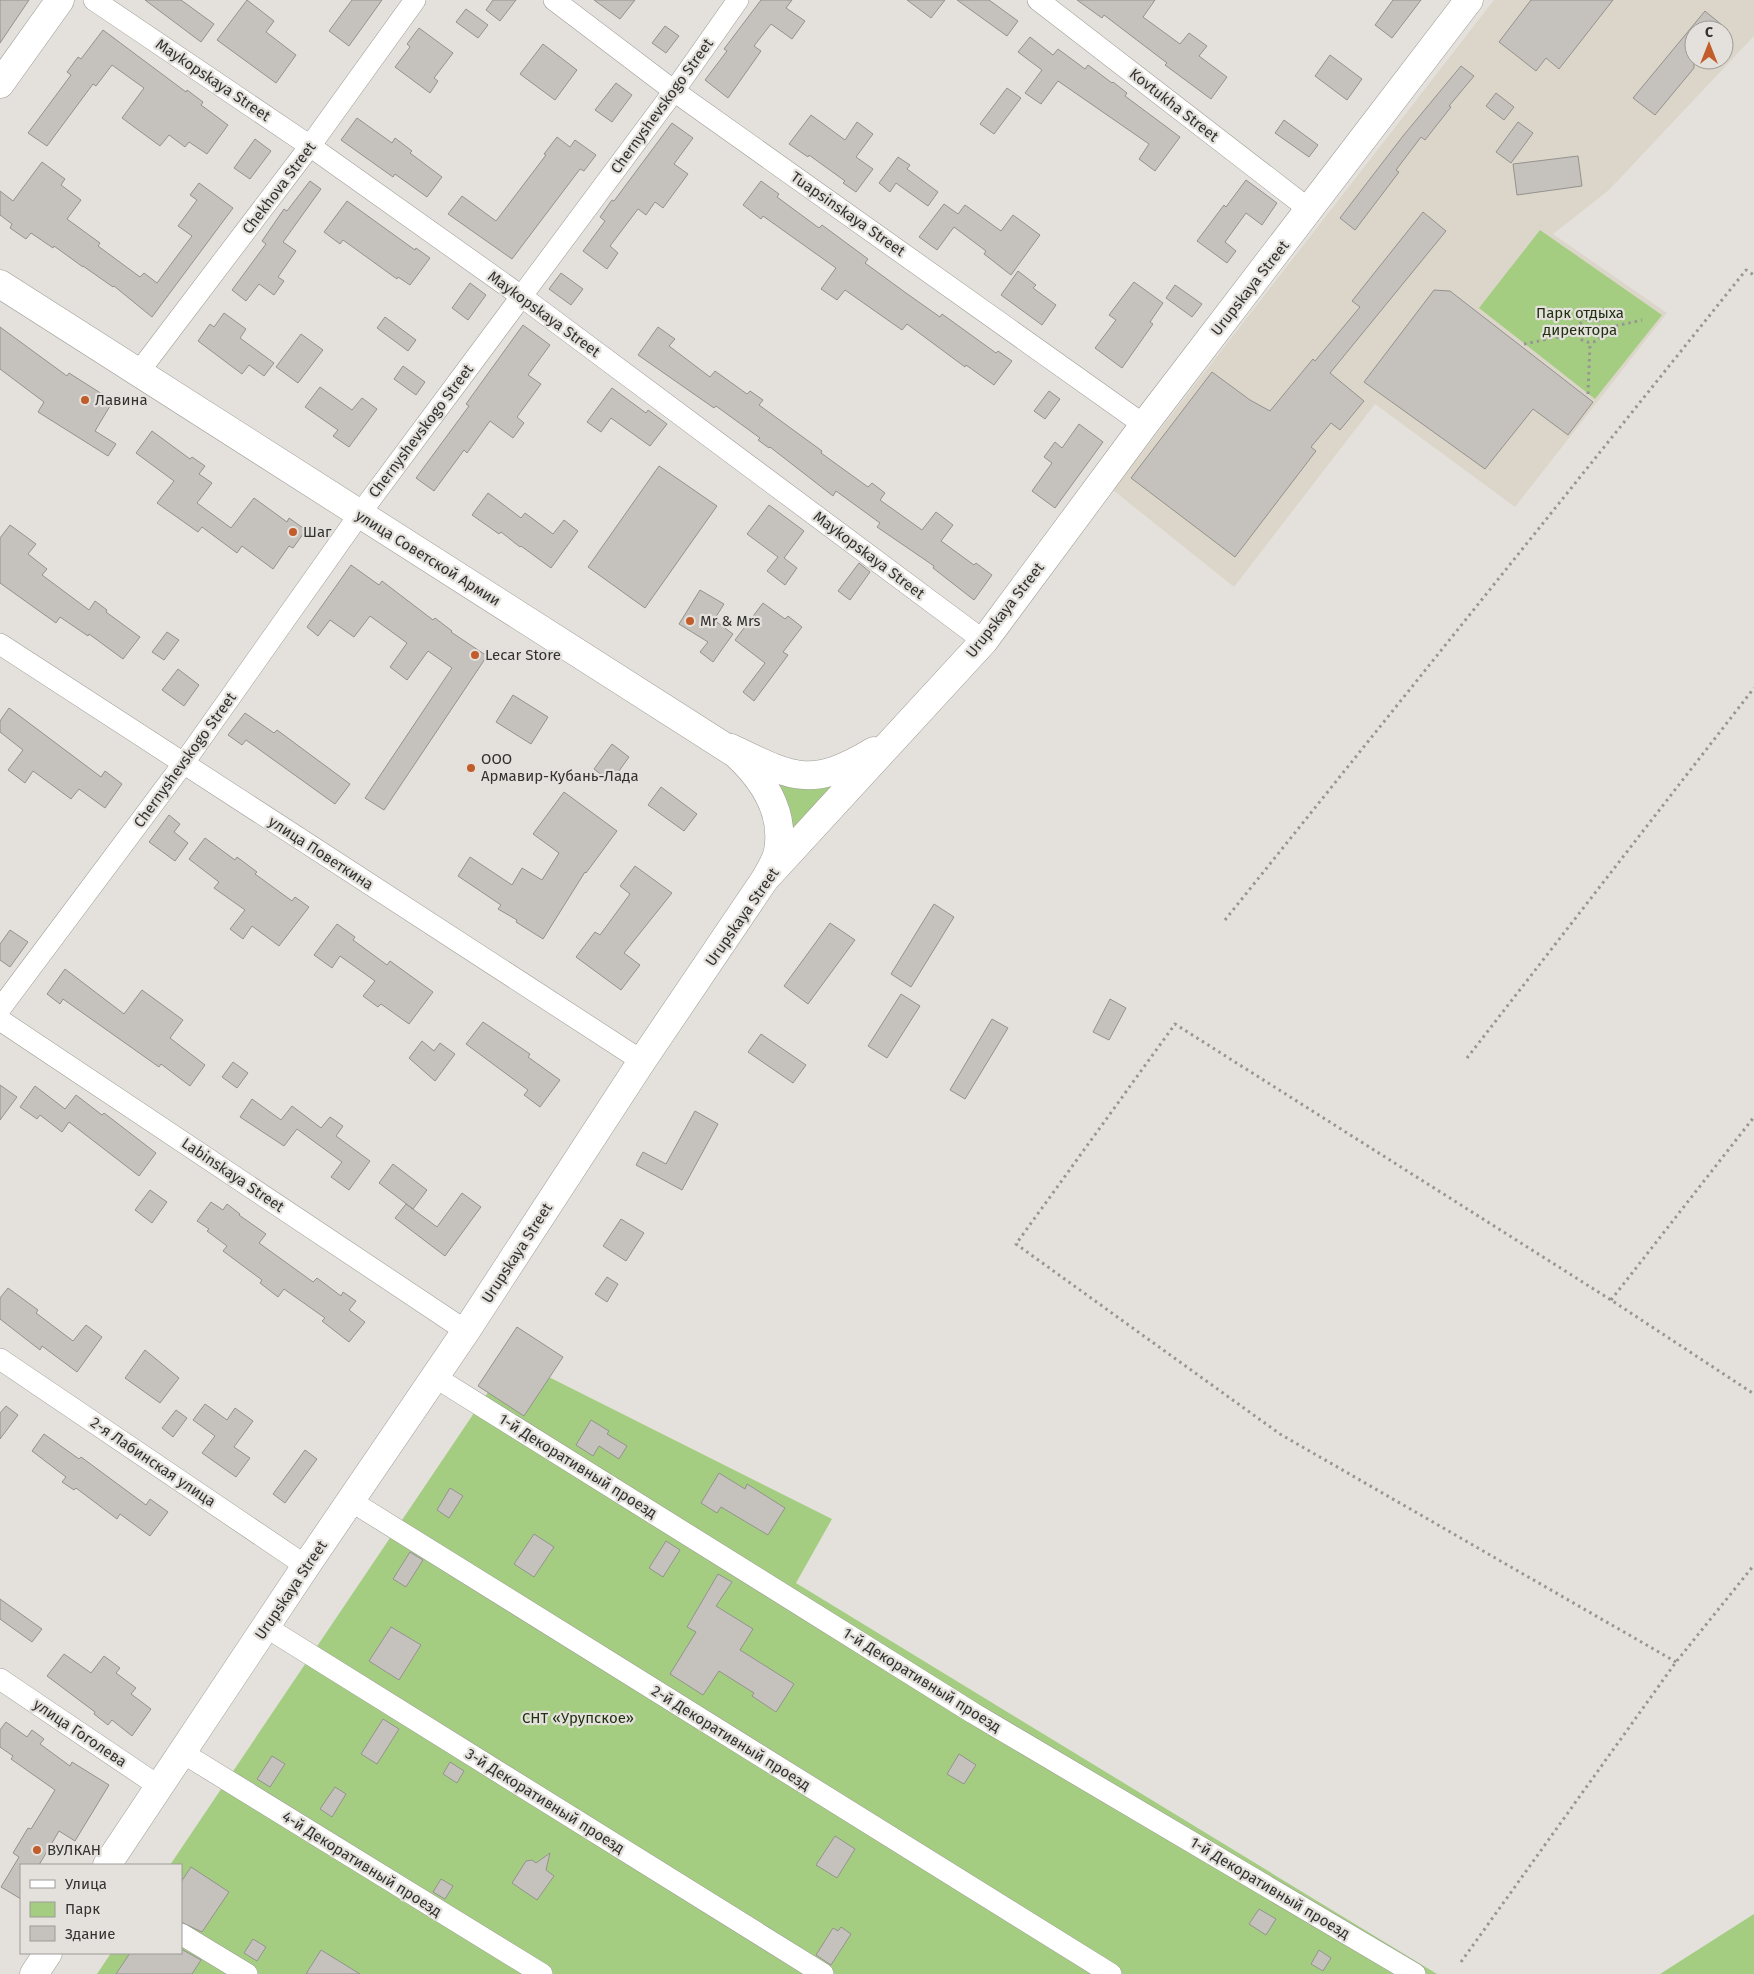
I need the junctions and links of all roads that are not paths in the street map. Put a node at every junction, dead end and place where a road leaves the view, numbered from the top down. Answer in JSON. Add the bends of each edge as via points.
{"nodes":[{"id":1,"x":60,"y":0,"type":"edge"},
{"id":2,"x":94,"y":0,"type":"edge"},
{"id":3,"x":415,"y":0,"type":"edge"},
{"id":4,"x":554,"y":0,"type":"edge"},
{"id":5,"x":738,"y":0,"type":"edge"},
{"id":6,"x":1038,"y":0,"type":"edge"},
{"id":7,"x":1469,"y":0,"type":"edge"},
{"id":8,"x":0,"y":84,"type":"edge"},
{"id":9,"x":674,"y":91,"type":"junction"},
{"id":10,"x":310,"y":146,"type":"junction"},
{"id":11,"x":1310,"y":210,"type":"junction"},
{"id":12,"x":0,"y":284,"type":"edge"},
{"id":13,"x":521,"y":296,"type":"junction"},
{"id":14,"x":138,"y":373,"type":"junction"},
{"id":15,"x":1144,"y":425,"type":"junction"},
{"id":16,"x":359,"y":514,"type":"junction"},
{"id":17,"x":984,"y":641,"type":"junction"},
{"id":18,"x":0,"y":644,"type":"edge"},
{"id":19,"x":904,"y":730,"type":"junction"},
{"id":20,"x":713,"y":739,"type":"junction"},
{"id":21,"x":183,"y":764,"type":"junction"},
{"id":22,"x":765,"y":879,"type":"junction"},
{"id":23,"x":0,"y":1009,"type":"edge"},
{"id":24,"x":0,"y":1020,"type":"edge"},
{"id":25,"x":642,"y":1061,"type":"junction"},
{"id":26,"x":466,"y":1331,"type":"junction"},
{"id":27,"x":0,"y":1359,"type":"edge"},
{"id":28,"x":435,"y":1377,"type":"junction"},
{"id":29,"x":351,"y":1501,"type":"junction"},
{"id":30,"x":306,"y":1566,"type":"junction"},
{"id":31,"x":266,"y":1628,"type":"junction"},
{"id":32,"x":0,"y":1679,"type":"edge"},
{"id":33,"x":183,"y":1753,"type":"junction"},
{"id":34,"x":160,"y":1787,"type":"junction"},
{"id":35,"x":108,"y":1864,"type":"edge"},
{"id":36,"x":182,"y":1935,"type":"edge"},
{"id":37,"x":47,"y":1954,"type":"edge"},
{"id":38,"x":34,"y":1974,"type":"edge"},
{"id":39,"x":247,"y":1974,"type":"edge"},
{"id":40,"x":542,"y":1974,"type":"edge"},
{"id":41,"x":824,"y":1974,"type":"edge"},
{"id":42,"x":1111,"y":1974,"type":"edge"},
{"id":43,"x":1415,"y":1974,"type":"edge"}],
"edges":[{"from":1,"to":8,"type":"main road"},
{"from":2,"to":10,"type":"street","name":"Maykopskaya Street"},
{"from":3,"to":10,"type":"street","name":"Chekhova Street"},
{"from":4,"to":9,"type":"street","name":"Tuapsinskaya Street"},
{"from":5,"to":9,"type":"street","name":"Chernyshevskogo Street"},
{"from":6,"to":11,"type":"street","name":"Kovtukha Street"},
{"from":7,"to":11,"type":"main road","name":"Urupskaya Street"},
{"from":9,"to":13,"type":"street","name":"Chernyshevskogo Street"},
{"from":9,"to":15,"type":"street","name":"Tuapsinskaya Street"},
{"from":10,"to":13,"type":"street","name":"Maykopskaya Street"},
{"from":10,"to":14,"type":"street","name":"Chekhova Street"},
{"from":11,"to":15,"type":"main road","name":"Urupskaya Street"},
{"from":12,"to":14,"type":"main road","name":"улица Советской Армии"},
{"from":13,"to":16,"type":"street","name":"Chernyshevskogo Street"},
{"from":13,"to":17,"type":"street","name":"Maykopskaya Street"},
{"from":14,"to":16,"type":"main road","name":"улица Советской Армии"},
{"from":15,"to":17,"type":"main road","name":"Urupskaya Street"},
{"from":16,"to":20,"type":"main road","name":"улица Советской Армии"},
{"from":16,"to":21,"type":"street","name":"Chernyshevskogo Street"},
{"from":17,"to":19,"type":"main road","name":"Urupskaya Street"},
{"from":18,"to":21,"type":"street","name":"улица Поветкина"},
{"from":19,"to":20,"type":"main road","via":[[857,761],[819,776],[801,776],[771,768]]},
{"from":19,"to":22,"type":"main road","name":"Urupskaya Street"},
{"from":20,"to":22,"type":"main road","name":"улица Советской Армии","via":[[736,754],[752,770],[774,806],[779,833],[778,851]]},
{"from":21,"to":23,"type":"street","name":"Chernyshevskogo Street"},
{"from":21,"to":25,"type":"street","name":"улица Поветкина"},
{"from":22,"to":25,"type":"main road","name":"Urupskaya Street"},
{"from":24,"to":26,"type":"street","name":"Labinskaya Street"},
{"from":25,"to":26,"type":"main road","name":"Urupskaya Street"},
{"from":26,"to":28,"type":"main road","name":"Urupskaya Street"},
{"from":27,"to":30,"type":"street","name":"2-я Лабинская улица"},
{"from":28,"to":29,"type":"main road","name":"Urupskaya Street"},
{"from":28,"to":43,"type":"street","name":"1-й Декоративный проезд","via":[[972,1713]]},
{"from":29,"to":30,"type":"main road","name":"Urupskaya Street"},
{"from":29,"to":42,"type":"street","name":"2-й Декоративный проезд"},
{"from":30,"to":31,"type":"main road","name":"Urupskaya Street"},
{"from":31,"to":33,"type":"main road","name":"Urupskaya Street"},
{"from":31,"to":41,"type":"street","name":"3-й Декоративный проезд"},
{"from":32,"to":34,"type":"street","name":"улица Гоголева"},
{"from":33,"to":34,"type":"main road","name":"Urupskaya Street"},
{"from":33,"to":40,"type":"street","name":"4-й Декоративный проезд"},
{"from":34,"to":35,"type":"main road","name":"Urupskaya Street"},
{"from":36,"to":39,"type":"street"},
{"from":37,"to":38,"type":"main road"}]}
